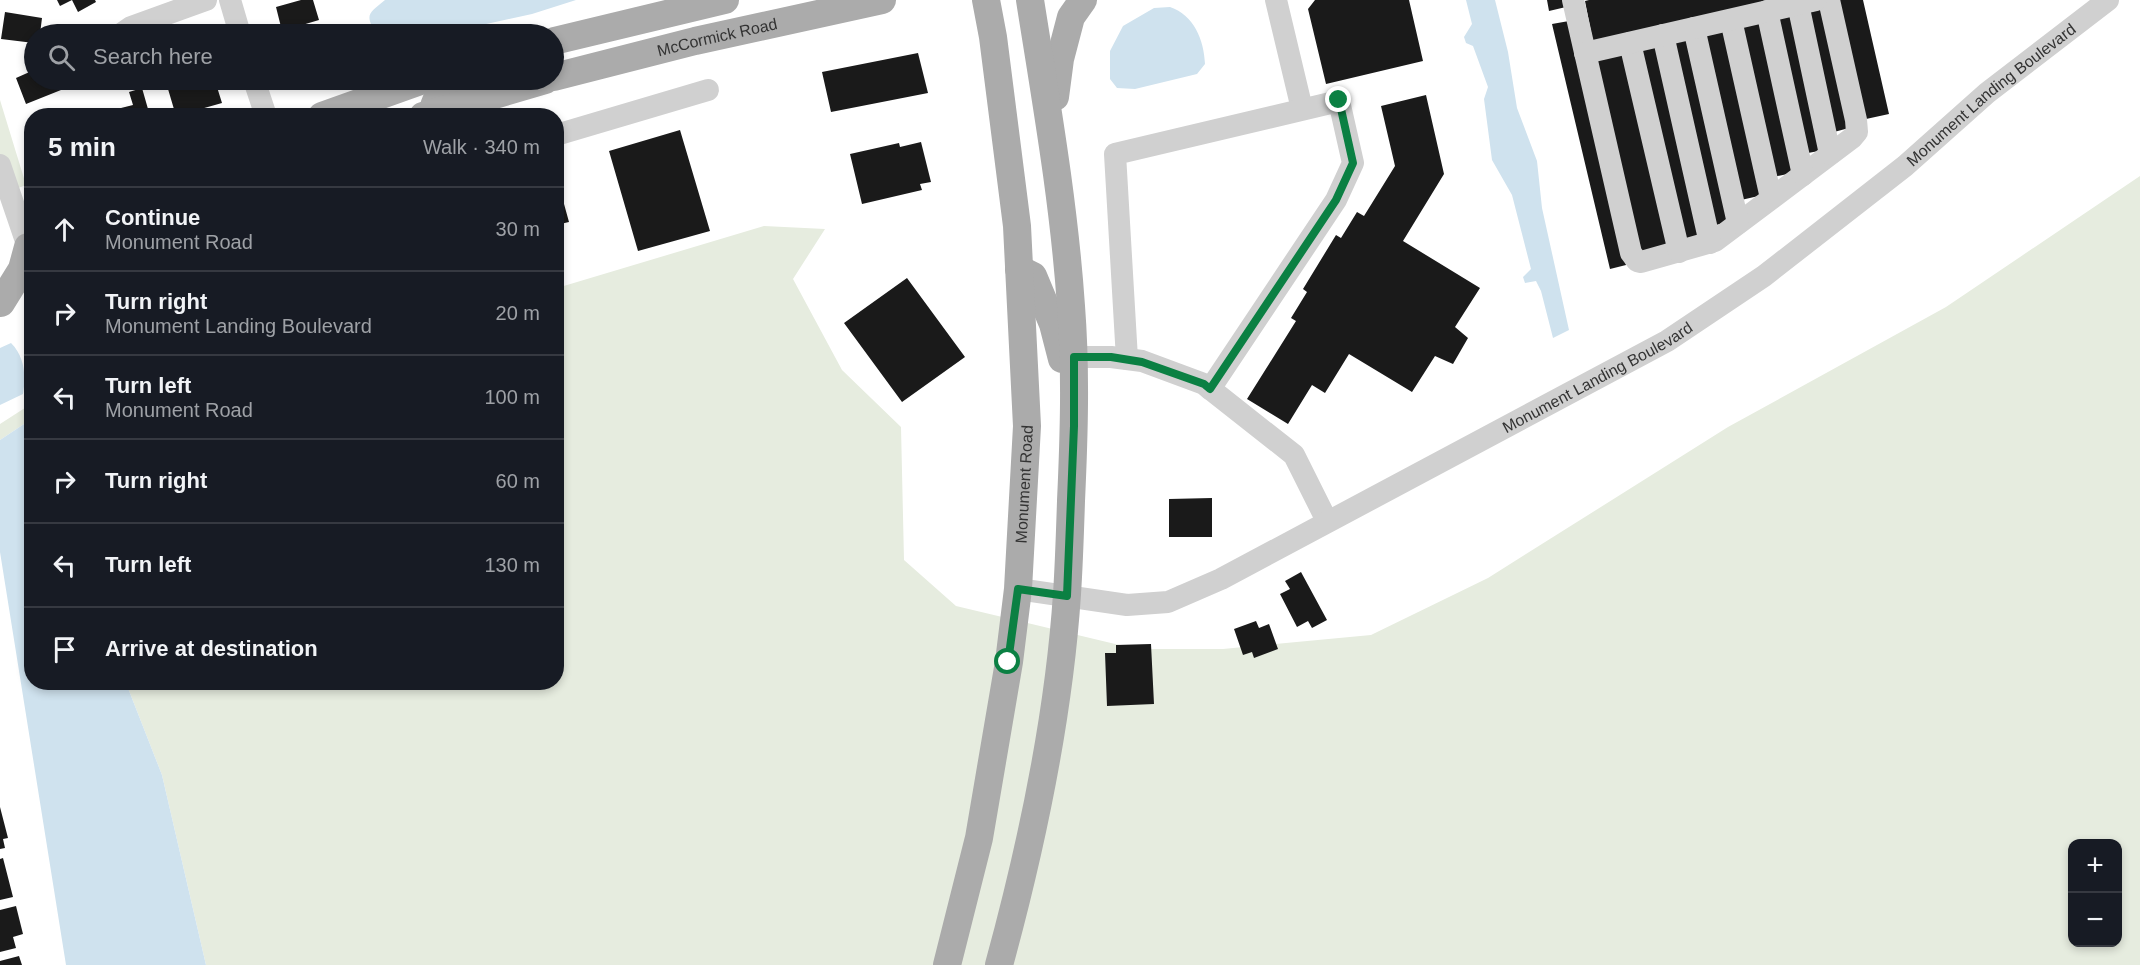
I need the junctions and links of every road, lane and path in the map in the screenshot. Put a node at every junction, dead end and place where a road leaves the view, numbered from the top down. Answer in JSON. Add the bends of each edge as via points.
{"nodes":[{"id":1,"x":206,"y":0,"type":"edge"},
{"id":2,"x":230,"y":0,"type":"edge"},
{"id":3,"x":725,"y":0,"type":"edge"},
{"id":4,"x":882,"y":0,"type":"edge"},
{"id":5,"x":986,"y":0,"type":"edge"},
{"id":6,"x":1030,"y":0,"type":"edge"},
{"id":7,"x":1083,"y":0,"type":"edge"},
{"id":8,"x":1276,"y":0,"type":"edge"},
{"id":9,"x":1573,"y":0,"type":"edge"},
{"id":10,"x":1829,"y":0,"type":"edge"},
{"id":11,"x":2108,"y":0,"type":"edge"},
{"id":12,"x":1807,"y":2,"type":"edge"},
{"id":13,"x":1767,"y":11,"type":"junction"},
{"id":14,"x":1731,"y":20,"type":"junction"},
{"id":15,"x":139,"y":24,"type":"edge"},
{"id":16,"x":237,"y":24,"type":"edge"},
{"id":17,"x":606,"y":27,"type":"junction"},
{"id":18,"x":1694,"y":28,"type":"junction"},
{"id":19,"x":1663,"y":35,"type":"junction"},
{"id":20,"x":564,"y":38,"type":"edge"},
{"id":21,"x":1630,"y":43,"type":"junction"},
{"id":22,"x":564,"y":50,"type":"edge"},
{"id":23,"x":1586,"y":53,"type":"junction"},
{"id":24,"x":564,"y":74,"type":"edge"},
{"id":25,"x":257,"y":90,"type":"edge"},
{"id":26,"x":392,"y":90,"type":"edge"},
{"id":27,"x":408,"y":90,"type":"edge"},
{"id":28,"x":442,"y":90,"type":"edge"},
{"id":29,"x":512,"y":90,"type":"edge"},
{"id":30,"x":708,"y":90,"type":"dead end"},
{"id":31,"x":263,"y":108,"type":"edge"},
{"id":32,"x":344,"y":108,"type":"edge"},
{"id":33,"x":393,"y":108,"type":"edge"},
{"id":34,"x":432,"y":108,"type":"edge"},
{"id":35,"x":453,"y":108,"type":"edge"},
{"id":36,"x":1302,"y":109,"type":"junction"},
{"id":37,"x":564,"y":133,"type":"edge"},
{"id":38,"x":1051,"y":134,"type":"junction"},
{"id":39,"x":1830,"y":154,"type":"junction"},
{"id":40,"x":0,"y":165,"type":"edge"},
{"id":41,"x":1803,"y":175,"type":"junction"},
{"id":42,"x":1771,"y":198,"type":"junction"},
{"id":43,"x":1738,"y":223,"type":"junction"},
{"id":44,"x":24,"y":230,"type":"edge"},
{"id":45,"x":1710,"y":243,"type":"junction"},
{"id":46,"x":24,"y":249,"type":"edge"},
{"id":47,"x":1679,"y":252,"type":"junction"},
{"id":48,"x":0,"y":263,"type":"edge"},
{"id":49,"x":24,"y":263,"type":"edge"},
{"id":50,"x":1019,"y":270,"type":"junction"},
{"id":51,"x":24,"y":290,"type":"edge"},
{"id":52,"x":0,"y":303,"type":"edge"},
{"id":53,"x":1074,"y":357,"type":"junction"},
{"id":54,"x":1127,"y":359,"type":"junction"},
{"id":55,"x":1210,"y":389,"type":"junction"},
{"id":56,"x":1074,"y":426,"type":"junction"},
{"id":57,"x":1327,"y":521,"type":"junction"},
{"id":58,"x":1018,"y":589,"type":"junction"},
{"id":59,"x":1067,"y":596,"type":"junction"},
{"id":60,"x":947,"y":965,"type":"edge"},
{"id":61,"x":999,"y":965,"type":"edge"}],
"edges":[{"from":1,"to":15,"type":"street"},
{"from":2,"to":16,"type":"street"},
{"from":3,"to":17,"type":"main road","name":"McCormick Road"},
{"from":4,"to":24,"type":"main road","name":"McCormick Road"},
{"from":5,"to":50,"type":"main road","name":"Monument Road","via":[[1013,183]]},
{"from":6,"to":38,"type":"main road"},
{"from":7,"to":38,"type":"main road","via":[[1071,17],[1060,59]]},
{"from":8,"to":36,"type":"street"},
{"from":9,"to":23,"type":"street"},
{"from":10,"to":39,"type":"street","via":[[1857,127],[1852,138]]},
{"from":11,"to":57,"type":"street","name":"Monument Landing Boulevard","via":[[1764,276],[1677,334]]},
{"from":12,"to":13,"type":"street"},
{"from":12,"to":39,"type":"street"},
{"from":13,"to":14,"type":"street"},
{"from":13,"to":41,"type":"street"},
{"from":14,"to":18,"type":"street"},
{"from":14,"to":42,"type":"street"},
{"from":17,"to":20,"type":"main road","name":"McCormick Road"},
{"from":17,"to":22,"type":"main road","via":[[596,38]]},
{"from":18,"to":19,"type":"street"},
{"from":18,"to":43,"type":"street"},
{"from":19,"to":21,"type":"street"},
{"from":19,"to":45,"type":"street"},
{"from":21,"to":23,"type":"street"},
{"from":21,"to":47,"type":"street"},
{"from":23,"to":47,"type":"street","via":[[1631,253],[1641,262]]},
{"from":25,"to":31,"type":"street"},
{"from":26,"to":32,"type":"main road"},
{"from":27,"to":33,"type":"main road"},
{"from":28,"to":34,"type":"main road"},
{"from":29,"to":35,"type":"main road"},
{"from":30,"to":37,"type":"street"},
{"from":36,"to":54,"type":"street","via":[[1115,154]]},
{"from":36,"to":55,"type":"street","via":[[1339,100],[1353,163],[1336,200]]},
{"from":38,"to":53,"type":"main road","via":[[1067,256]]},
{"from":39,"to":41,"type":"street"},
{"from":40,"to":44,"type":"street"},
{"from":41,"to":42,"type":"street"},
{"from":42,"to":43,"type":"street"},
{"from":43,"to":45,"type":"street"},
{"from":45,"to":47,"type":"street"},
{"from":46,"to":48,"type":"main road"},
{"from":49,"to":52,"type":"main road"},
{"from":50,"to":56,"type":"main road","via":[[1033,276],[1053,324]]},
{"from":50,"to":58,"type":"main road","name":"Monument Road","via":[[1027,426]]},
{"from":51,"to":52,"type":"main road"},
{"from":53,"to":54,"type":"street"},
{"from":53,"to":56,"type":"main road"},
{"from":54,"to":55,"type":"street"},
{"from":55,"to":57,"type":"street","via":[[1294,454]]},
{"from":56,"to":59,"type":"main road"},
{"from":57,"to":59,"type":"street","name":"Monument Landing Boulevard","via":[[1221,579],[1168,602],[1127,605]]},
{"from":58,"to":59,"type":"street","name":"Monument Landing Boulevard"},
{"from":58,"to":60,"type":"main road","name":"Monument Road","via":[[979,837]]},
{"from":59,"to":61,"type":"main road","via":[[1045,758]]}]}
